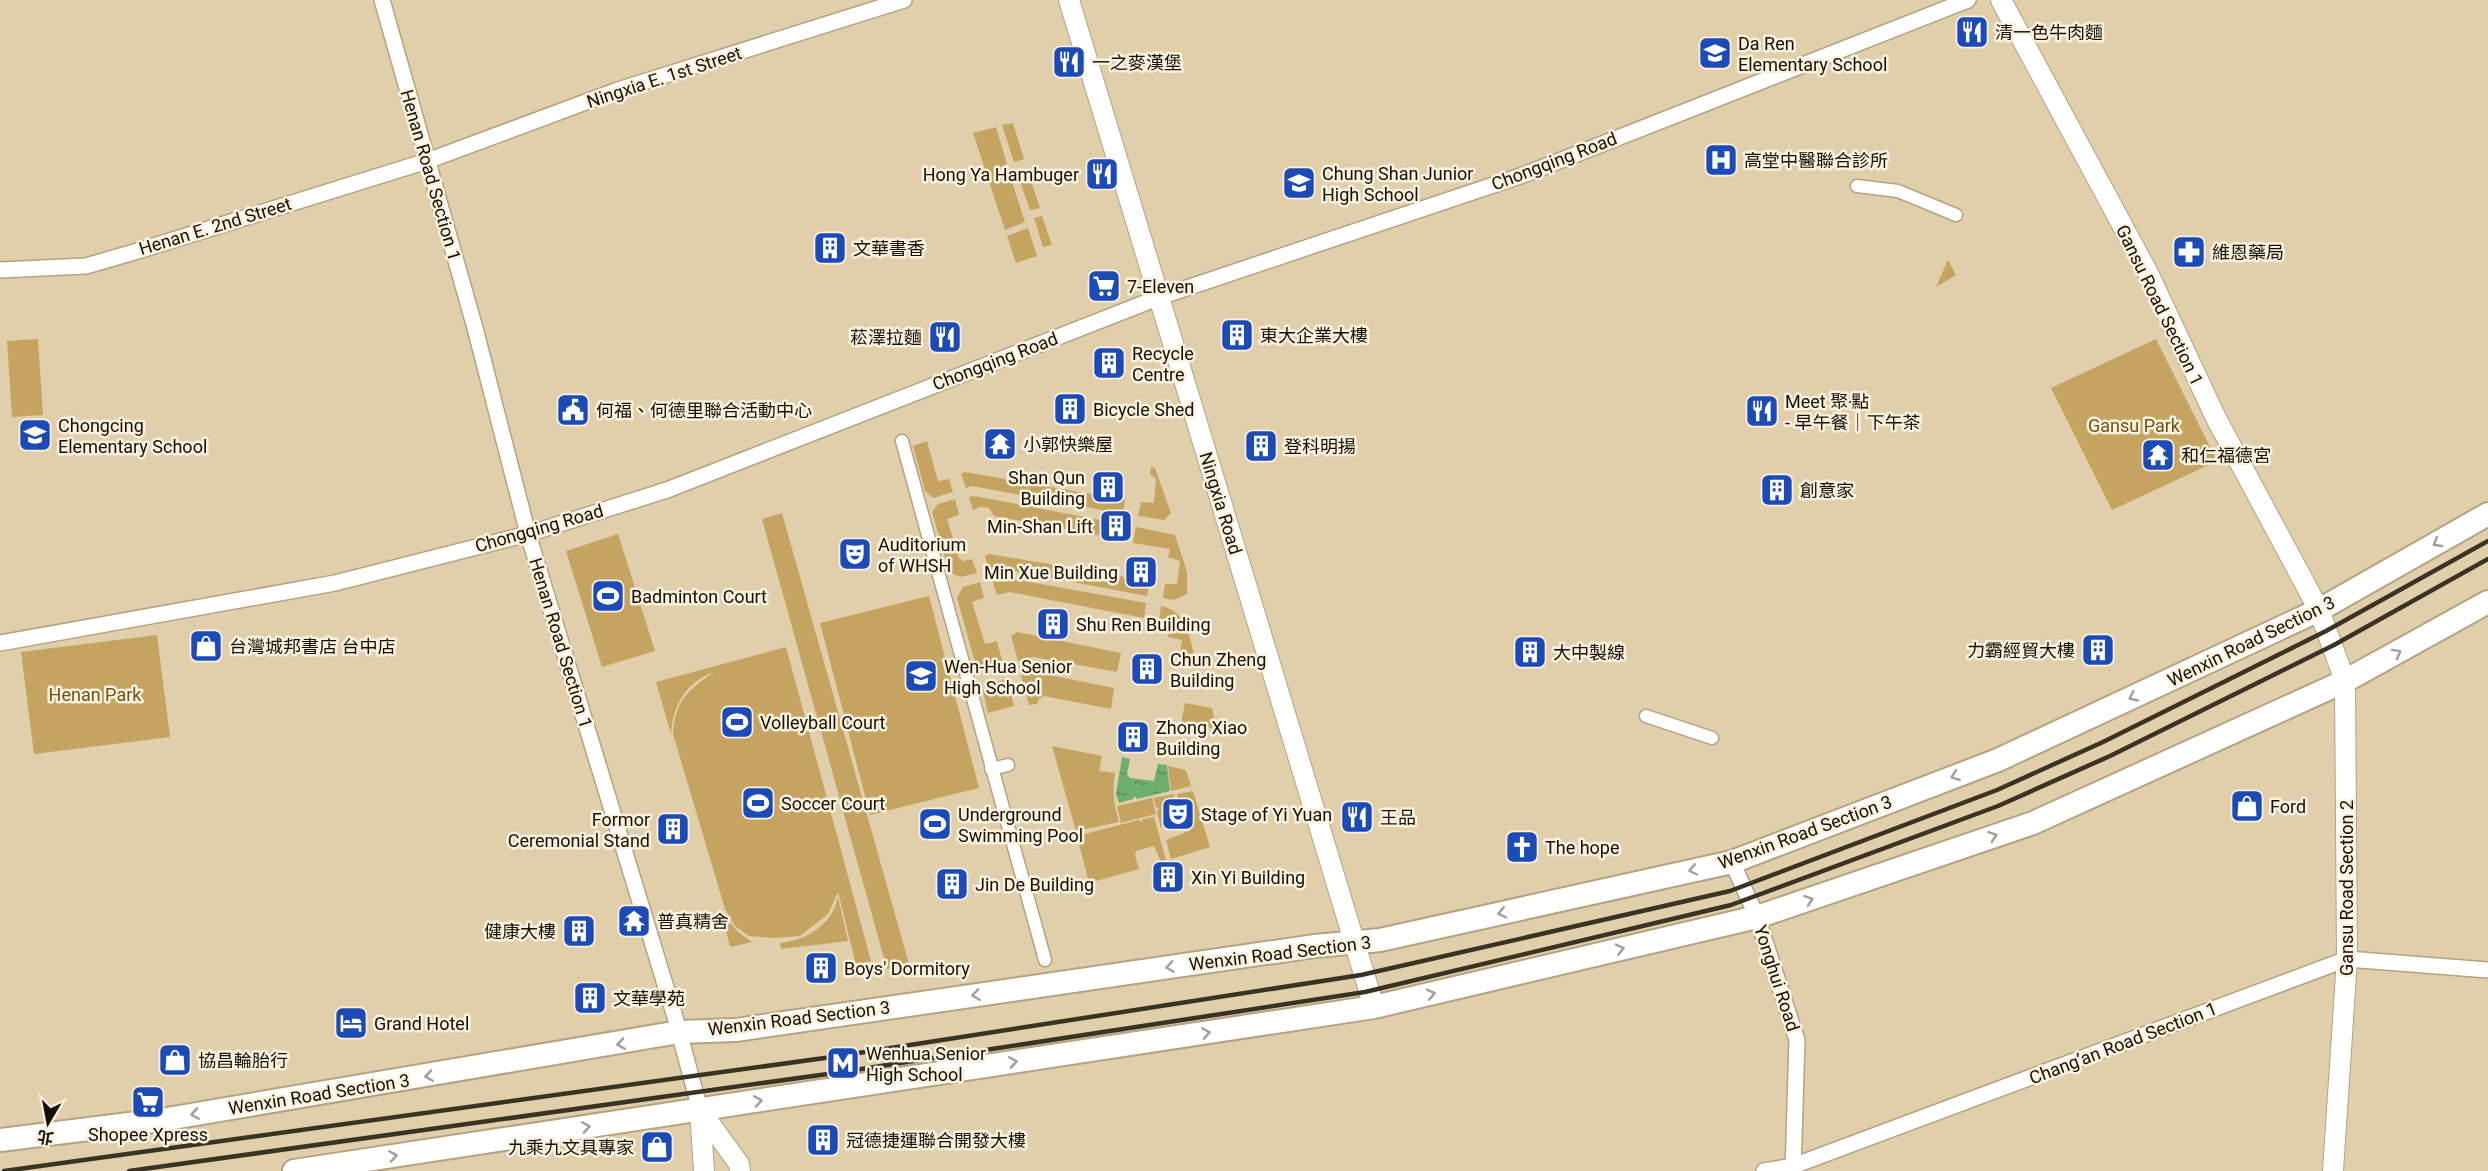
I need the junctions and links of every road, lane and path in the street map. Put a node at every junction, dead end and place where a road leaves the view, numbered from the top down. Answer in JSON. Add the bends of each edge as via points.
{"nodes":[{"id":1,"x":382,"y":0,"type":"edge"},
{"id":2,"x":904,"y":0,"type":"edge"},
{"id":3,"x":1069,"y":0,"type":"edge"},
{"id":4,"x":1968,"y":0,"type":"edge"},
{"id":5,"x":2001,"y":0,"type":"edge"},
{"id":6,"x":427,"y":161,"type":"junction"},
{"id":7,"x":1857,"y":186,"type":"dead end"},
{"id":8,"x":1956,"y":215,"type":"dead end"},
{"id":9,"x":0,"y":270,"type":"edge"},
{"id":10,"x":1160,"y":297,"type":"junction"},
{"id":11,"x":902,"y":441,"type":"dead end"},
{"id":12,"x":2488,"y":514,"type":"edge"},
{"id":13,"x":528,"y":534,"type":"junction"},
{"id":14,"x":2488,"y":602,"type":"edge"},
{"id":15,"x":2319,"y":610,"type":"junction"},
{"id":16,"x":0,"y":643,"type":"edge"},
{"id":17,"x":2346,"y":681,"type":"junction"},
{"id":18,"x":1646,"y":716,"type":"dead end"},
{"id":19,"x":1712,"y":738,"type":"dead end"},
{"id":20,"x":1008,"y":765,"type":"dead end"},
{"id":21,"x":991,"y":769,"type":"junction"},
{"id":22,"x":1732,"y":862,"type":"junction"},
{"id":23,"x":1757,"y":917,"type":"junction"},
{"id":24,"x":1352,"y":943,"type":"junction"},
{"id":25,"x":2347,"y":959,"type":"junction"},
{"id":26,"x":1045,"y":960,"type":"dead end"},
{"id":27,"x":2488,"y":970,"type":"edge"},
{"id":28,"x":1374,"y":1007,"type":"junction"},
{"id":29,"x":679,"y":1032,"type":"junction"},
{"id":30,"x":700,"y":1110,"type":"junction"},
{"id":31,"x":0,"y":1140,"type":"edge"},
{"id":32,"x":1793,"y":1168,"type":"edge"},
{"id":33,"x":294,"y":1171,"type":"edge"},
{"id":34,"x":704,"y":1171,"type":"edge"},
{"id":35,"x":740,"y":1171,"type":"edge"},
{"id":36,"x":1764,"y":1171,"type":"edge"},
{"id":37,"x":2333,"y":1171,"type":"edge"}],
"edges":[{"from":1,"to":6,"type":"street","name":"Henan Road Section 1"},
{"from":2,"to":6,"type":"street","name":"Ningxia E. 1st Street","via":[[618,90]]},
{"from":3,"to":10,"type":"street","name":"Ningxia Road"},
{"from":4,"to":10,"type":"street","name":"Chongqing Road","via":[[1526,174]]},
{"from":5,"to":15,"type":"street","name":"Gansu Road Section 1","via":[[2148,273],[2207,400]]},
{"from":6,"to":9,"type":"street","name":"Henan E. 2nd Street","via":[[86,266]]},
{"from":6,"to":13,"type":"street","name":"Henan Road Section 1"},
{"from":7,"to":8,"type":"street","via":[[1898,191]]},
{"from":10,"to":13,"type":"street","name":"Chongqing Road","via":[[667,490]]},
{"from":10,"to":24,"type":"street","name":"Ningxia Road"},
{"from":11,"to":21,"type":"street"},
{"from":12,"to":15,"type":"main road","name":"Wenxin Road Section 3","one_way":true},
{"from":13,"to":16,"type":"street","name":"Chongqing Road","via":[[335,583]]},
{"from":13,"to":29,"type":"street","name":"Henan Road Section 1"},
{"from":17,"to":14,"type":"main road","one_way":true},
{"from":15,"to":17,"type":"street","name":"Gansu Road Section 2"},
{"from":15,"to":22,"type":"main road","name":"Wenxin Road Section 3","one_way":true,"via":[[1998,760]]},
{"from":23,"to":17,"type":"main road","one_way":true,"via":[[2033,823]]},
{"from":17,"to":25,"type":"street","name":"Gansu Road Section 2"},
{"from":18,"to":19,"type":"street"},
{"from":20,"to":21,"type":"street"},
{"from":21,"to":26,"type":"street"},
{"from":22,"to":23,"type":"street","name":"Yonghui Road"},
{"from":22,"to":24,"type":"main road","name":"Wenxin Road Section 3","one_way":true},
{"from":28,"to":23,"type":"main road","one_way":true},
{"from":23,"to":32,"type":"street","name":"Yonghui Road","via":[[1797,1040]]},
{"from":24,"to":28,"type":"street","name":"Ningxia Road"},
{"from":24,"to":29,"type":"main road","name":"Wenxin Road Section 3","one_way":true,"via":[[736,1030]]},
{"from":25,"to":27,"type":"street","name":"Chang’an Road Section 1"},
{"from":25,"to":32,"type":"street","name":"Chang’an Road Section 1"},
{"from":25,"to":37,"type":"street","name":"Gansu Road Section 2"},
{"from":30,"to":28,"type":"main road","one_way":true},
{"from":29,"to":30,"type":"street","name":"Henan Road Section 1"},
{"from":29,"to":31,"type":"main road","name":"Wenxin Road Section 3","one_way":true,"via":[[161,1120]]},
{"from":33,"to":30,"type":"main road","one_way":true},
{"from":30,"to":34,"type":"street"},
{"from":30,"to":35,"type":"street","via":[[739,1164]]},
{"from":32,"to":36,"type":"street","name":"Chang’an Road Section 1"}]}
